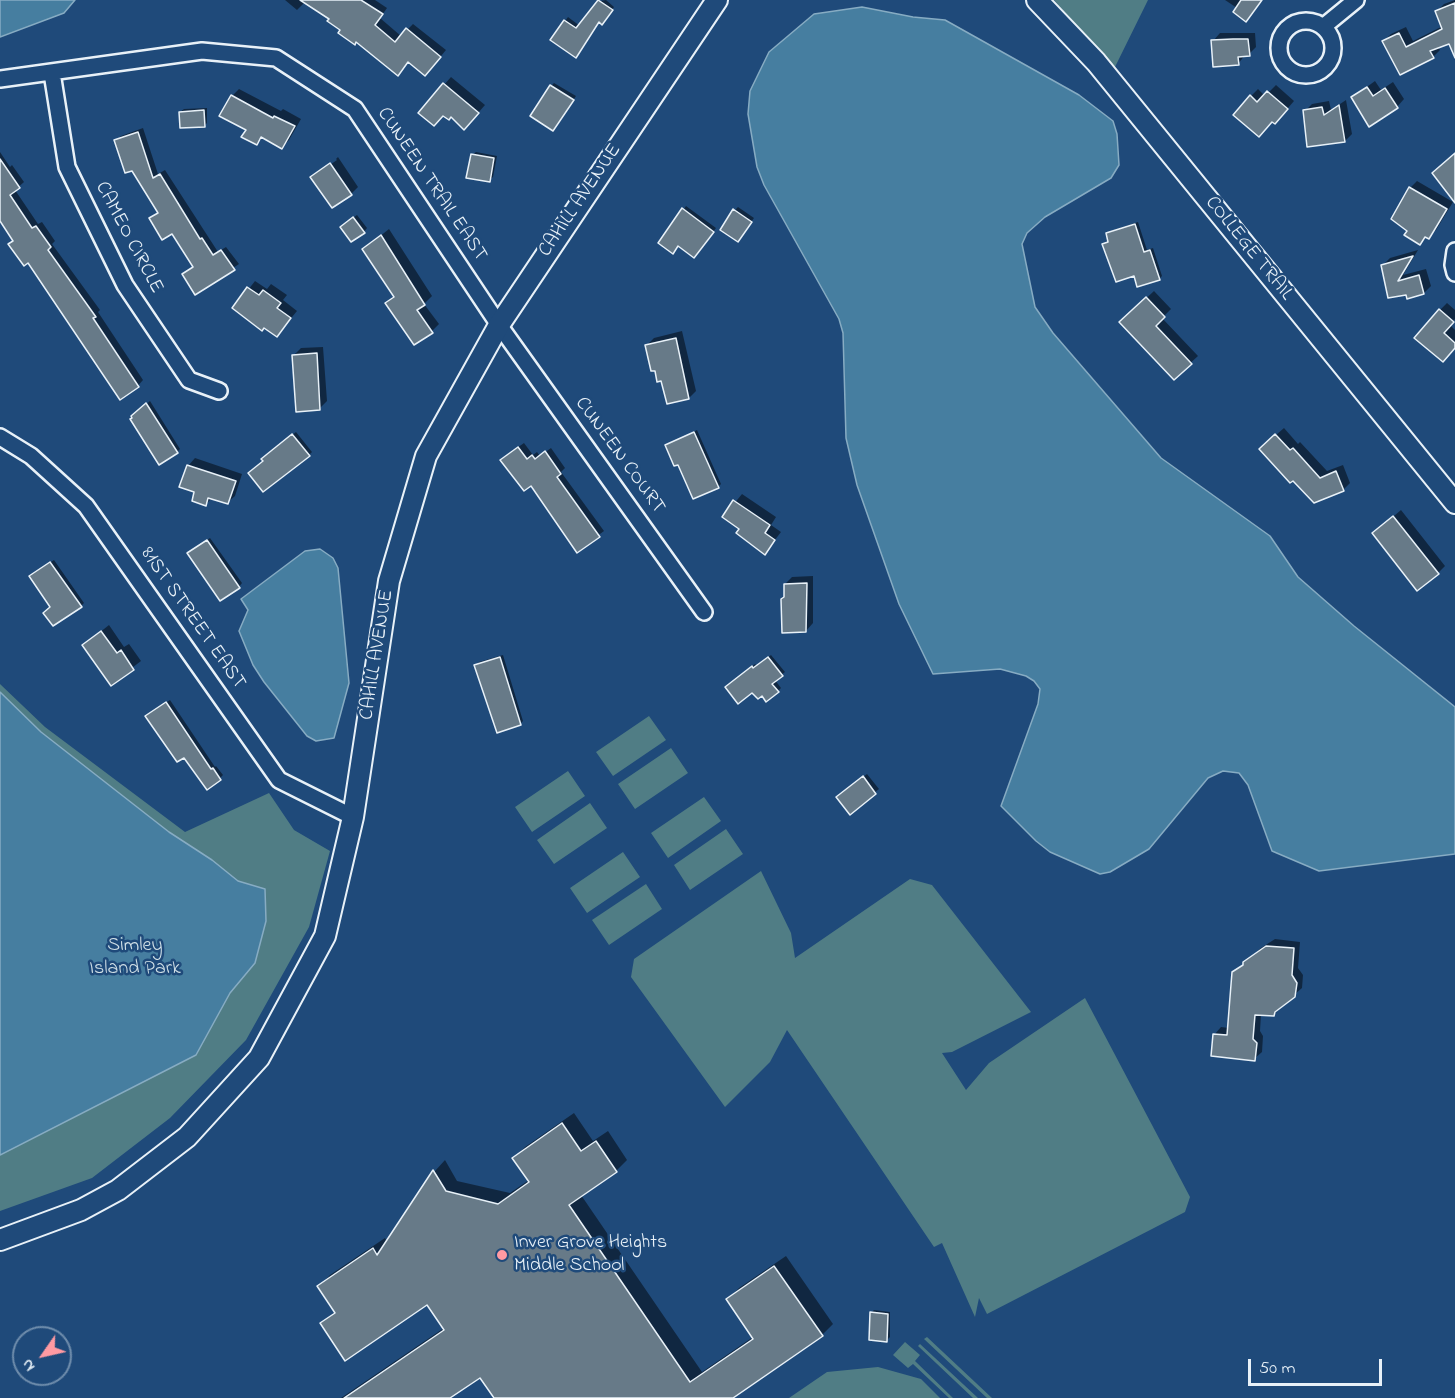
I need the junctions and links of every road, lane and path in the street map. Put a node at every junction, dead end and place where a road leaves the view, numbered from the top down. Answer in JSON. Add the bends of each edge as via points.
{"nodes":[{"id":1,"x":717,"y":0,"type":"edge"},
{"id":2,"x":1037,"y":0,"type":"edge"},
{"id":3,"x":1356,"y":0,"type":"edge"},
{"id":4,"x":1323,"y":27,"type":"dead end"},
{"id":5,"x":52,"y":73,"type":"junction"},
{"id":6,"x":0,"y":79,"type":"edge"},
{"id":7,"x":1455,"y":251,"type":"edge"},
{"id":8,"x":1455,"y":273,"type":"edge"},
{"id":9,"x":499,"y":325,"type":"junction"},
{"id":10,"x":219,"y":391,"type":"dead end"},
{"id":11,"x":0,"y":437,"type":"edge"},
{"id":12,"x":1455,"y":503,"type":"edge"},
{"id":13,"x":704,"y":612,"type":"dead end"},
{"id":14,"x":353,"y":817,"type":"junction"},
{"id":15,"x":0,"y":1240,"type":"edge"}],
"edges":[{"from":1,"to":9,"type":"street","name":"CAHILL AVENUE"},
{"from":2,"to":12,"type":"street","name":"COLLEGE TRAIL","via":[[1096,62]]},
{"from":3,"to":4,"type":"street"},
{"from":5,"to":6,"type":"street","name":"CUNEEN TRAIL EAST"},
{"from":5,"to":9,"type":"street","name":"CUNEEN TRAIL EAST","via":[[202,51],[276,58],[355,109]]},
{"from":5,"to":10,"type":"street","name":"CAMEO CIRCLE","via":[[67,167],[125,285],[189,380]]},
{"from":7,"to":8,"type":"street"},
{"from":9,"to":13,"type":"street","name":"CUNEEN COURT"},
{"from":9,"to":14,"type":"street","name":"CAHILL AVENUE","via":[[426,456],[392,569]]},
{"from":11,"to":14,"type":"street","name":"81ST STREET EAST","via":[[32,456],[86,506],[279,780]]},
{"from":14,"to":15,"type":"street","name":"CAHILL AVENUE","via":[[325,936],[259,1058],[187,1137],[118,1190],[81,1210]]}]}
